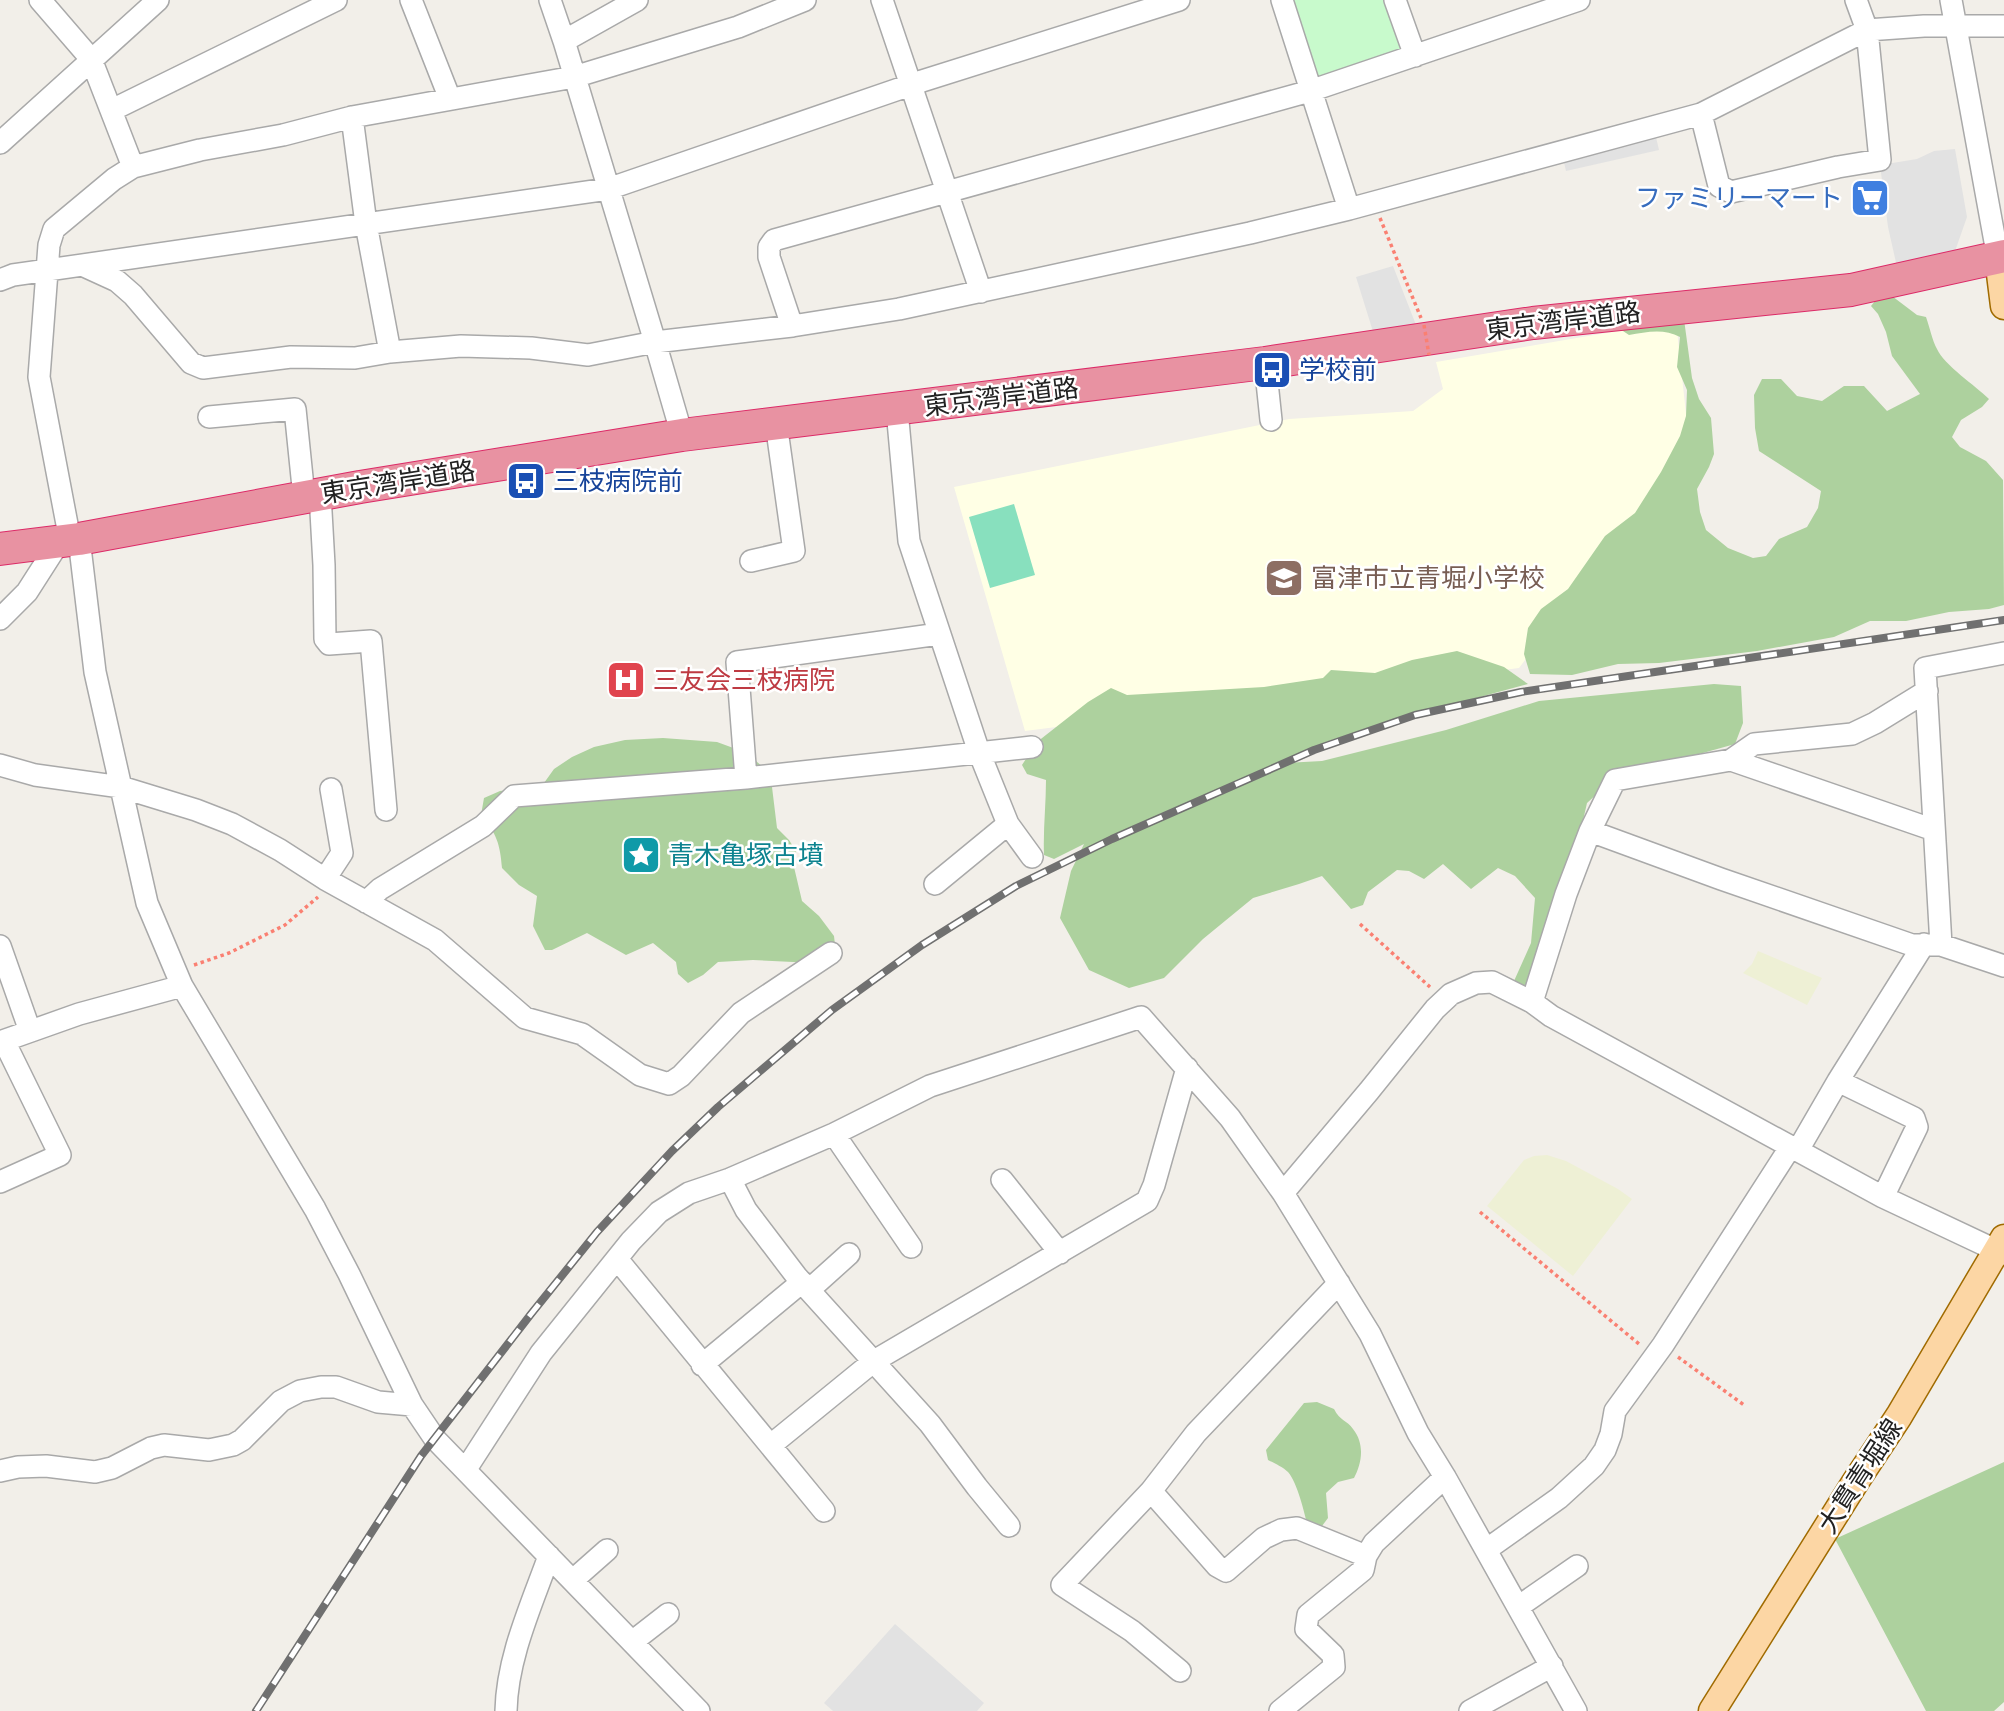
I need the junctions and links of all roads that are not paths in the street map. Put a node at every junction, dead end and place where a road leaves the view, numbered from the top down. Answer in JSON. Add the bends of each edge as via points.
{"nodes":[{"id":1,"x":40,"y":0,"type":"edge"},
{"id":2,"x":158,"y":0,"type":"edge"},
{"id":3,"x":337,"y":0,"type":"edge"},
{"id":4,"x":411,"y":0,"type":"edge"},
{"id":5,"x":550,"y":0,"type":"edge"},
{"id":6,"x":637,"y":0,"type":"edge"},
{"id":7,"x":805,"y":0,"type":"edge"},
{"id":8,"x":882,"y":0,"type":"edge"},
{"id":9,"x":1179,"y":0,"type":"edge"},
{"id":10,"x":1282,"y":0,"type":"edge"},
{"id":11,"x":1395,"y":0,"type":"edge"},
{"id":12,"x":1580,"y":0,"type":"edge"},
{"id":13,"x":1856,"y":0,"type":"edge"},
{"id":14,"x":1951,"y":0,"type":"edge"},
{"id":15,"x":1956,"y":26,"type":"junction"},
{"id":16,"x":2004,"y":26,"type":"edge"},
{"id":17,"x":1867,"y":30,"type":"junction"},
{"id":18,"x":564,"y":41,"type":"junction"},
{"id":19,"x":1415,"y":56,"type":"junction"},
{"id":20,"x":91,"y":58,"type":"junction"},
{"id":21,"x":574,"y":77,"type":"junction"},
{"id":22,"x":911,"y":85,"type":"junction"},
{"id":23,"x":1310,"y":91,"type":"junction"},
{"id":24,"x":450,"y":99,"type":"junction"},
{"id":25,"x":112,"y":110,"type":"junction"},
{"id":26,"x":1701,"y":114,"type":"junction"},
{"id":27,"x":352,"y":117,"type":"junction"},
{"id":28,"x":0,"y":143,"type":"edge"},
{"id":29,"x":133,"y":167,"type":"junction"},
{"id":30,"x":608,"y":189,"type":"junction"},
{"id":31,"x":947,"y":193,"type":"junction"},
{"id":32,"x":1349,"y":209,"type":"junction"},
{"id":33,"x":366,"y":224,"type":"junction"},
{"id":34,"x":2001,"y":257,"type":"edge"},
{"id":35,"x":82,"y":265,"type":"junction"},
{"id":36,"x":47,"y":270,"type":"junction"},
{"id":37,"x":0,"y":281,"type":"edge"},
{"id":38,"x":981,"y":292,"type":"junction"},
{"id":39,"x":2004,"y":306,"type":"edge"},
{"id":40,"x":792,"y":326,"type":"junction"},
{"id":41,"x":655,"y":342,"type":"junction"},
{"id":42,"x":390,"y":352,"type":"junction"},
{"id":43,"x":1265,"y":363,"type":"junction"},
{"id":44,"x":897,"y":410,"type":"junction"},
{"id":45,"x":209,"y":417,"type":"dead end"},
{"id":46,"x":1271,"y":420,"type":"dead end"},
{"id":47,"x":776,"y":423,"type":"junction"},
{"id":48,"x":682,"y":435,"type":"junction"},
{"id":49,"x":312,"y":496,"type":"junction"},
{"id":50,"x":69,"y":541,"type":"junction"},
{"id":51,"x":0,"y":549,"type":"edge"},
{"id":52,"x":751,"y":561,"type":"dead end"},
{"id":53,"x":0,"y":619,"type":"edge"},
{"id":54,"x":939,"y":634,"type":"junction"},
{"id":55,"x":2004,"y":653,"type":"edge"},
{"id":56,"x":1927,"y":691,"type":"junction"},
{"id":57,"x":1032,"y":747,"type":"dead end"},
{"id":58,"x":979,"y":752,"type":"junction"},
{"id":59,"x":1731,"y":760,"type":"junction"},
{"id":60,"x":0,"y":765,"type":"edge"},
{"id":61,"x":746,"y":778,"type":"junction"},
{"id":62,"x":121,"y":787,"type":"junction"},
{"id":63,"x":331,"y":789,"type":"dead end"},
{"id":64,"x":386,"y":810,"type":"dead end"},
{"id":65,"x":1009,"y":824,"type":"junction"},
{"id":66,"x":1934,"y":830,"type":"junction"},
{"id":67,"x":1590,"y":831,"type":"junction"},
{"id":68,"x":1032,"y":857,"type":"dead end"},
{"id":69,"x":329,"y":881,"type":"junction"},
{"id":70,"x":935,"y":884,"type":"dead end"},
{"id":71,"x":366,"y":902,"type":"junction"},
{"id":72,"x":1933,"y":944,"type":"junction"},
{"id":73,"x":0,"y":946,"type":"edge"},
{"id":74,"x":831,"y":953,"type":"dead end"},
{"id":75,"x":2004,"y":966,"type":"edge"},
{"id":76,"x":179,"y":979,"type":"junction"},
{"id":77,"x":1532,"y":1002,"type":"junction"},
{"id":78,"x":30,"y":1031,"type":"junction"},
{"id":79,"x":2,"y":1041,"type":"edge"},
{"id":80,"x":1187,"y":1068,"type":"junction"},
{"id":81,"x":1838,"y":1081,"type":"junction"},
{"id":82,"x":834,"y":1134,"type":"junction"},
{"id":83,"x":1795,"y":1148,"type":"junction"},
{"id":84,"x":730,"y":1179,"type":"junction"},
{"id":85,"x":1002,"y":1180,"type":"dead end"},
{"id":86,"x":0,"y":1182,"type":"edge"},
{"id":87,"x":1283,"y":1193,"type":"junction"},
{"id":88,"x":1883,"y":1197,"type":"junction"},
{"id":89,"x":911,"y":1247,"type":"dead end"},
{"id":90,"x":2002,"y":1248,"type":"edge"},
{"id":91,"x":1060,"y":1253,"type":"junction"},
{"id":92,"x":849,"y":1254,"type":"dead end"},
{"id":93,"x":617,"y":1259,"type":"junction"},
{"id":94,"x":1339,"y":1283,"type":"junction"},
{"id":95,"x":806,"y":1286,"type":"junction"},
{"id":96,"x":874,"y":1361,"type":"junction"},
{"id":97,"x":702,"y":1365,"type":"junction"},
{"id":98,"x":412,"y":1405,"type":"junction"},
{"id":99,"x":771,"y":1445,"type":"junction"},
{"id":100,"x":466,"y":1469,"type":"junction"},
{"id":101,"x":0,"y":1471,"type":"edge"},
{"id":102,"x":1446,"y":1477,"type":"junction"},
{"id":103,"x":1151,"y":1491,"type":"junction"},
{"id":104,"x":824,"y":1511,"type":"dead end"},
{"id":105,"x":1009,"y":1527,"type":"dead end"},
{"id":106,"x":607,"y":1550,"type":"dead end"},
{"id":107,"x":1486,"y":1550,"type":"junction"},
{"id":108,"x":549,"y":1556,"type":"junction"},
{"id":109,"x":1366,"y":1556,"type":"junction"},
{"id":110,"x":1577,"y":1566,"type":"dead end"},
{"id":111,"x":573,"y":1580,"type":"junction"},
{"id":112,"x":1518,"y":1607,"type":"junction"},
{"id":113,"x":668,"y":1614,"type":"dead end"},
{"id":114,"x":632,"y":1642,"type":"junction"},
{"id":115,"x":1552,"y":1666,"type":"junction"},
{"id":116,"x":1180,"y":1671,"type":"dead end"},
{"id":117,"x":506,"y":1711,"type":"edge"},
{"id":118,"x":699,"y":1711,"type":"edge"},
{"id":119,"x":1280,"y":1711,"type":"edge"},
{"id":120,"x":1470,"y":1711,"type":"edge"},
{"id":121,"x":1576,"y":1711,"type":"edge"},
{"id":122,"x":1712,"y":1711,"type":"edge"}],
"edges":[{"from":1,"to":20,"type":"street"},
{"from":2,"to":20,"type":"street"},
{"from":3,"to":25,"type":"street"},
{"from":4,"to":24,"type":"street"},
{"from":5,"to":18,"type":"street"},
{"from":6,"to":18,"type":"street"},
{"from":7,"to":21,"type":"street","via":[[737,27]]},
{"from":8,"to":22,"type":"street"},
{"from":9,"to":22,"type":"street"},
{"from":10,"to":23,"type":"street"},
{"from":11,"to":19,"type":"street"},
{"from":12,"to":19,"type":"street"},
{"from":13,"to":17,"type":"street"},
{"from":14,"to":15,"type":"street"},
{"from":15,"to":16,"type":"street"},
{"from":15,"to":17,"type":"street"},
{"from":15,"to":34,"type":"street"},
{"from":17,"to":26,"type":"street"},
{"from":17,"to":26,"type":"street","via":[[1880,160],[1731,192],[1718,186]]},
{"from":18,"to":21,"type":"street"},
{"from":19,"to":23,"type":"street"},
{"from":20,"to":25,"type":"street"},
{"from":20,"to":28,"type":"street"},
{"from":21,"to":24,"type":"street"},
{"from":21,"to":30,"type":"street"},
{"from":22,"to":30,"type":"street"},
{"from":22,"to":31,"type":"street"},
{"from":23,"to":31,"type":"street"},
{"from":23,"to":32,"type":"street"},
{"from":24,"to":27,"type":"street"},
{"from":25,"to":29,"type":"street"},
{"from":26,"to":32,"type":"street"},
{"from":27,"to":29,"type":"street"},
{"from":27,"to":33,"type":"street"},
{"from":29,"to":36,"type":"street","via":[[54,229]]},
{"from":30,"to":33,"type":"street"},
{"from":30,"to":41,"type":"street"},
{"from":31,"to":38,"type":"street"},
{"from":31,"to":40,"type":"street","via":[[774,240],[769,257]]},
{"from":32,"to":38,"type":"street"},
{"from":33,"to":35,"type":"street"},
{"from":33,"to":42,"type":"street"},
{"from":34,"to":39,"type":"main road"},
{"from":34,"to":43,"type":"highway","name":"東京湾岸道路","via":[[1851,290],[1533,323]]},
{"from":35,"to":36,"type":"street"},
{"from":35,"to":42,"type":"street","via":[[117,281],[134,295],[191,363],[203,368]]},
{"from":36,"to":37,"type":"street"},
{"from":36,"to":50,"type":"street","via":[[39,377]]},
{"from":38,"to":40,"type":"street"},
{"from":40,"to":41,"type":"street"},
{"from":41,"to":42,"type":"street","via":[[588,355],[461,346]]},
{"from":41,"to":48,"type":"street"},
{"from":43,"to":44,"type":"highway","name":"東京湾岸道路"},
{"from":43,"to":46,"type":"street"},
{"from":44,"to":47,"type":"highway","name":"東京湾岸道路"},
{"from":44,"to":54,"type":"street","via":[[909,541]]},
{"from":45,"to":49,"type":"street","via":[[295,409]]},
{"from":47,"to":48,"type":"highway","name":"東京湾岸道路"},
{"from":47,"to":52,"type":"street","via":[[794,551]]},
{"from":48,"to":49,"type":"highway","name":"東京湾岸道路"},
{"from":49,"to":50,"type":"highway","name":"東京湾岸道路"},
{"from":49,"to":64,"type":"street","via":[[324,565],[324,639],[329,644],[371,641]]},
{"from":50,"to":51,"type":"highway","name":"東京湾岸道路"},
{"from":50,"to":53,"type":"street"},
{"from":50,"to":62,"type":"street"},
{"from":54,"to":58,"type":"street"},
{"from":54,"to":61,"type":"street","via":[[737,662]]},
{"from":55,"to":56,"type":"street","via":[[1925,668]]},
{"from":56,"to":59,"type":"street","via":[[1852,734],[1754,744]]},
{"from":56,"to":66,"type":"street"},
{"from":57,"to":58,"type":"street"},
{"from":58,"to":61,"type":"street"},
{"from":58,"to":65,"type":"street"},
{"from":59,"to":66,"type":"street"},
{"from":59,"to":67,"type":"street","via":[[1615,779]]},
{"from":60,"to":62,"type":"street","via":[[35,775]]},
{"from":61,"to":71,"type":"street","via":[[514,796],[483,826]]},
{"from":62,"to":69,"type":"street","via":[[232,824]]},
{"from":62,"to":76,"type":"street","via":[[147,903]]},
{"from":63,"to":69,"type":"street","via":[[342,853]]},
{"from":65,"to":68,"type":"street"},
{"from":65,"to":70,"type":"street"},
{"from":66,"to":72,"type":"street"},
{"from":67,"to":72,"type":"street","via":[[1912,945]]},
{"from":67,"to":77,"type":"street"},
{"from":69,"to":71,"type":"street"},
{"from":71,"to":74,"type":"street","via":[[435,940],[525,1018],[582,1034],[640,1075],[669,1083],[741,1013]]},
{"from":72,"to":75,"type":"street"},
{"from":72,"to":81,"type":"street"},
{"from":73,"to":78,"type":"street"},
{"from":76,"to":78,"type":"street"},
{"from":76,"to":98,"type":"street","via":[[315,1209]]},
{"from":77,"to":83,"type":"street"},
{"from":77,"to":87,"type":"street","via":[[1492,982],[1476,983],[1451,994]]},
{"from":78,"to":79,"type":"street"},
{"from":79,"to":86,"type":"street","via":[[60,1154]]},
{"from":80,"to":82,"type":"street","via":[[1141,1017],[930,1086]]},
{"from":80,"to":87,"type":"street","via":[[1230,1118]]},
{"from":80,"to":91,"type":"street","via":[[1147,1201]]},
{"from":81,"to":83,"type":"street"},
{"from":81,"to":88,"type":"street","via":[[1914,1118],[1917,1128]]},
{"from":82,"to":84,"type":"street"},
{"from":82,"to":89,"type":"street"},
{"from":83,"to":88,"type":"street"},
{"from":83,"to":107,"type":"street","via":[[1615,1411],[1605,1451],[1559,1498]]},
{"from":84,"to":93,"type":"street","via":[[689,1193],[659,1212]]},
{"from":84,"to":95,"type":"street","via":[[746,1210]]},
{"from":85,"to":91,"type":"street"},
{"from":87,"to":94,"type":"street"},
{"from":88,"to":90,"type":"street"},
{"from":90,"to":122,"type":"main road","name":"大貫青堀線"},
{"from":91,"to":96,"type":"street"},
{"from":92,"to":95,"type":"street"},
{"from":93,"to":97,"type":"street"},
{"from":93,"to":100,"type":"street","via":[[541,1353]]},
{"from":94,"to":102,"type":"street"},
{"from":94,"to":103,"type":"street","via":[[1196,1433]]},
{"from":95,"to":96,"type":"street"},
{"from":95,"to":97,"type":"street"},
{"from":96,"to":99,"type":"street"},
{"from":96,"to":105,"type":"street","via":[[930,1424]]},
{"from":97,"to":99,"type":"street"},
{"from":98,"to":100,"type":"street","via":[[435,1438]]},
{"from":98,"to":101,"type":"street","via":[[378,1402],[336,1387],[321,1387],[281,1401],[233,1445],[209,1450],[164,1445],[95,1472],[46,1466]]},
{"from":99,"to":104,"type":"street"},
{"from":100,"to":108,"type":"street"},
{"from":102,"to":107,"type":"street"},
{"from":102,"to":109,"type":"street"},
{"from":103,"to":109,"type":"street","via":[[1226,1571],[1264,1538],[1297,1528]]},
{"from":103,"to":116,"type":"street","via":[[1062,1585],[1132,1631]]},
{"from":106,"to":111,"type":"street"},
{"from":107,"to":112,"type":"street"},
{"from":108,"to":111,"type":"street"},
{"from":108,"to":117,"type":"street","via":[[515,1652]]},
{"from":109,"to":119,"type":"street","via":[[1363,1570],[1308,1615],[1306,1629],[1333,1655],[1334,1667]]},
{"from":110,"to":112,"type":"street"},
{"from":111,"to":114,"type":"street"},
{"from":112,"to":115,"type":"street"},
{"from":113,"to":114,"type":"street"},
{"from":114,"to":118,"type":"street"},
{"from":115,"to":120,"type":"street"},
{"from":115,"to":121,"type":"street"}]}
